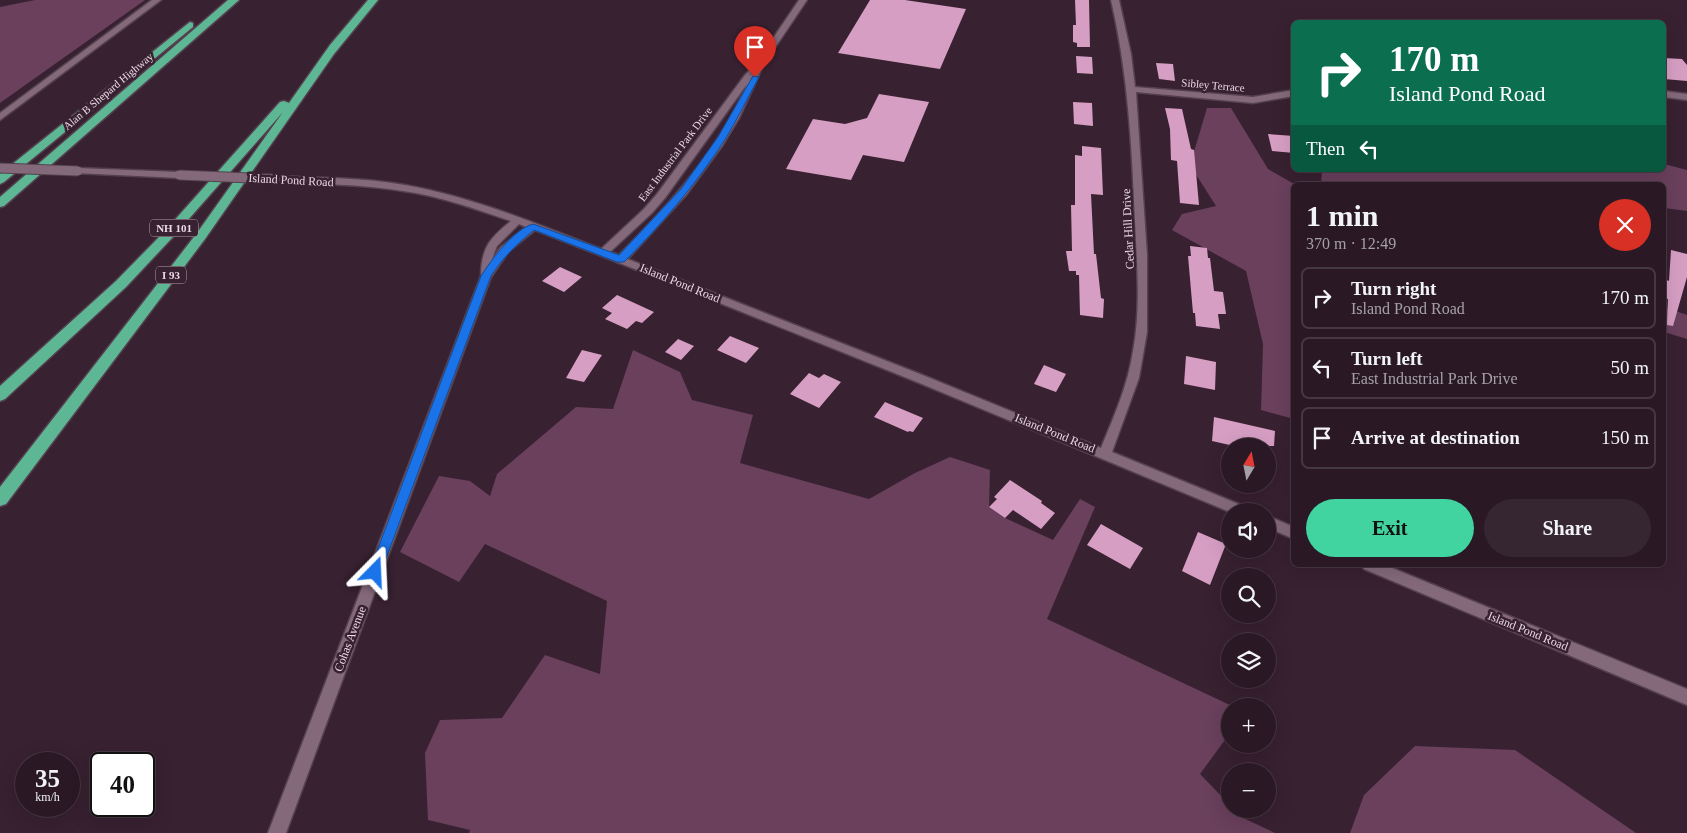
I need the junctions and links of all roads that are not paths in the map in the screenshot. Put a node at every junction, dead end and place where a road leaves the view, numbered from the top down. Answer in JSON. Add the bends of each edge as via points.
{"nodes":[{"id":1,"x":157,"y":0,"type":"edge"},
{"id":2,"x":223,"y":0,"type":"edge"},
{"id":3,"x":234,"y":0,"type":"edge"},
{"id":4,"x":373,"y":0,"type":"edge"},
{"id":5,"x":802,"y":0,"type":"edge"},
{"id":6,"x":1116,"y":0,"type":"edge"},
{"id":7,"x":334,"y":47,"type":"junction"},
{"id":8,"x":760,"y":64,"type":"junction"},
{"id":9,"x":1131,"y":89,"type":"junction"},
{"id":10,"x":1666,"y":94,"type":"edge"},
{"id":11,"x":1291,"y":95,"type":"edge"},
{"id":12,"x":1687,"y":97,"type":"edge"},
{"id":13,"x":0,"y":117,"type":"edge"},
{"id":14,"x":0,"y":168,"type":"edge"},
{"id":15,"x":0,"y":180,"type":"edge"},
{"id":16,"x":0,"y":203,"type":"edge"},
{"id":17,"x":517,"y":221,"type":"junction"},
{"id":18,"x":533,"y":226,"type":"junction"},
{"id":19,"x":603,"y":253,"type":"junction"},
{"id":20,"x":621,"y":260,"type":"junction"},
{"id":21,"x":486,"y":276,"type":"junction"},
{"id":22,"x":0,"y":395,"type":"edge"},
{"id":23,"x":1106,"y":454,"type":"junction"},
{"id":24,"x":0,"y":499,"type":"edge"},
{"id":25,"x":1222,"y":503,"type":"edge"},
{"id":26,"x":1276,"y":526,"type":"edge"},
{"id":27,"x":1291,"y":533,"type":"edge"},
{"id":28,"x":1374,"y":567,"type":"edge"},
{"id":29,"x":1687,"y":697,"type":"edge"},
{"id":30,"x":277,"y":833,"type":"edge"}],
"edges":[{"from":1,"to":13,"type":"street"},
{"from":2,"to":15,"type":"highway"},
{"from":3,"to":16,"type":"highway","name":"Alan B Shepard Highway"},
{"from":4,"to":7,"type":"highway","number":"I 93"},
{"from":5,"to":8,"type":"street","name":"East Industrial Park Drive"},
{"from":6,"to":9,"type":"street","name":"Cedar Hill Drive"},
{"from":7,"to":22,"type":"highway","number":"NH 101","via":[[121,284]]},
{"from":7,"to":24,"type":"highway","number":"I 93","via":[[201,236]]},
{"from":8,"to":19,"type":"street","name":"East Industrial Park Drive","via":[[661,196]]},
{"from":8,"to":20,"type":"street","name":"East Industrial Park Drive","via":[[738,109],[704,163],[668,210]]},
{"from":9,"to":11,"type":"street","name":"Sibley Terrace","via":[[1253,100]]},
{"from":9,"to":23,"type":"street","name":"Cedar Hill Drive","via":[[1143,263],[1140,340],[1136,368]]},
{"from":10,"to":12,"type":"street"},
{"from":14,"to":17,"type":"street","name":"Island Pond Road","bridge":true,"via":[[369,184],[403,188],[466,203]]},
{"from":17,"to":18,"type":"street","name":"Island Pond Road"},
{"from":17,"to":21,"type":"street","name":"Cohas Avenue","via":[[488,251]]},
{"from":18,"to":19,"type":"street","name":"Island Pond Road"},
{"from":18,"to":21,"type":"street","name":"Cohas Avenue","via":[[505,249]]},
{"from":19,"to":20,"type":"street","name":"Island Pond Road"},
{"from":20,"to":23,"type":"street","name":"Island Pond Road"},
{"from":21,"to":30,"type":"street","name":"Cohas Avenue"},
{"from":23,"to":25,"type":"street","name":"Island Pond Road"},
{"from":26,"to":27,"type":"street"},
{"from":28,"to":29,"type":"street","name":"Island Pond Road"}]}
